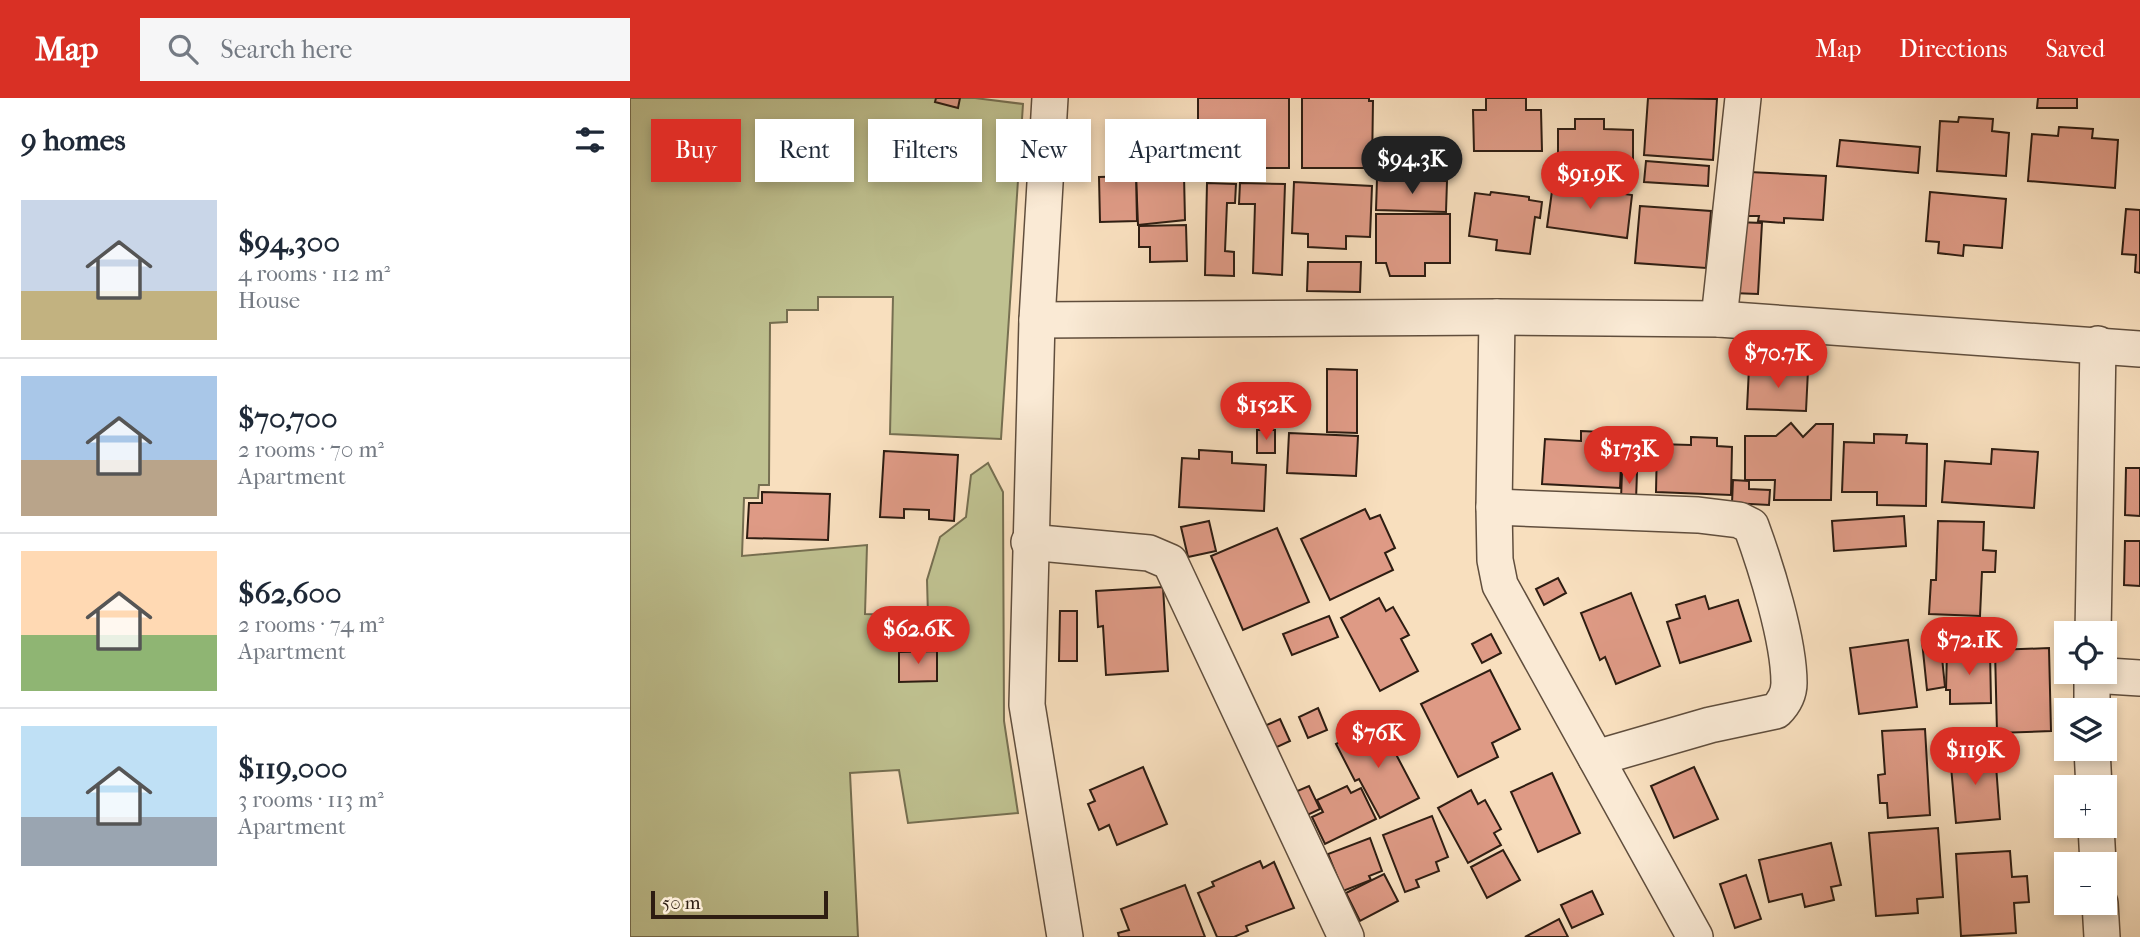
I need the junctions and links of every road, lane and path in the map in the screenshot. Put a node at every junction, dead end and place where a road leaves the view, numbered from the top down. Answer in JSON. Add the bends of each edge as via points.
{"nodes":[{"id":1,"x":1050,"y":98,"type":"edge"},
{"id":2,"x":1743,"y":98,"type":"edge"},
{"id":3,"x":1497,"y":317,"type":"junction"},
{"id":4,"x":1718,"y":319,"type":"junction"},
{"id":5,"x":1037,"y":320,"type":"junction"},
{"id":6,"x":2098,"y":344,"type":"junction"},
{"id":7,"x":2140,"y":349,"type":"edge"},
{"id":8,"x":1494,"y":507,"type":"junction"},
{"id":9,"x":1029,"y":542,"type":"junction"},
{"id":10,"x":2093,"y":621,"type":"edge"},
{"id":11,"x":2117,"y":676,"type":"edge"},
{"id":12,"x":2140,"y":678,"type":"edge"},
{"id":13,"x":1596,"y":758,"type":"junction"},
{"id":14,"x":2101,"y":915,"type":"edge"},
{"id":15,"x":1065,"y":937,"type":"edge"},
{"id":16,"x":1346,"y":937,"type":"edge"},
{"id":17,"x":1695,"y":937,"type":"edge"},
{"id":18,"x":2102,"y":937,"type":"edge"}],
"edges":[{"from":1,"to":5,"type":"street"},
{"from":2,"to":4,"type":"street"},
{"from":3,"to":4,"type":"street"},
{"from":3,"to":5,"type":"street"},
{"from":3,"to":8,"type":"street"},
{"from":4,"to":6,"type":"street"},
{"from":5,"to":9,"type":"street"},
{"from":6,"to":7,"type":"street"},
{"from":6,"to":10,"type":"street"},
{"from":8,"to":13,"type":"street","via":[[1500,585]]},
{"from":8,"to":13,"type":"street","via":[[1698,515],[1751,526],[1777,613],[1790,684],[1783,703],[1776,711]]},
{"from":9,"to":15,"type":"street","via":[[1027,705]]},
{"from":9,"to":16,"type":"street","via":[[1149,552],[1170,562]]},
{"from":11,"to":12,"type":"street"},
{"from":13,"to":17,"type":"street"},
{"from":14,"to":18,"type":"street"}]}
